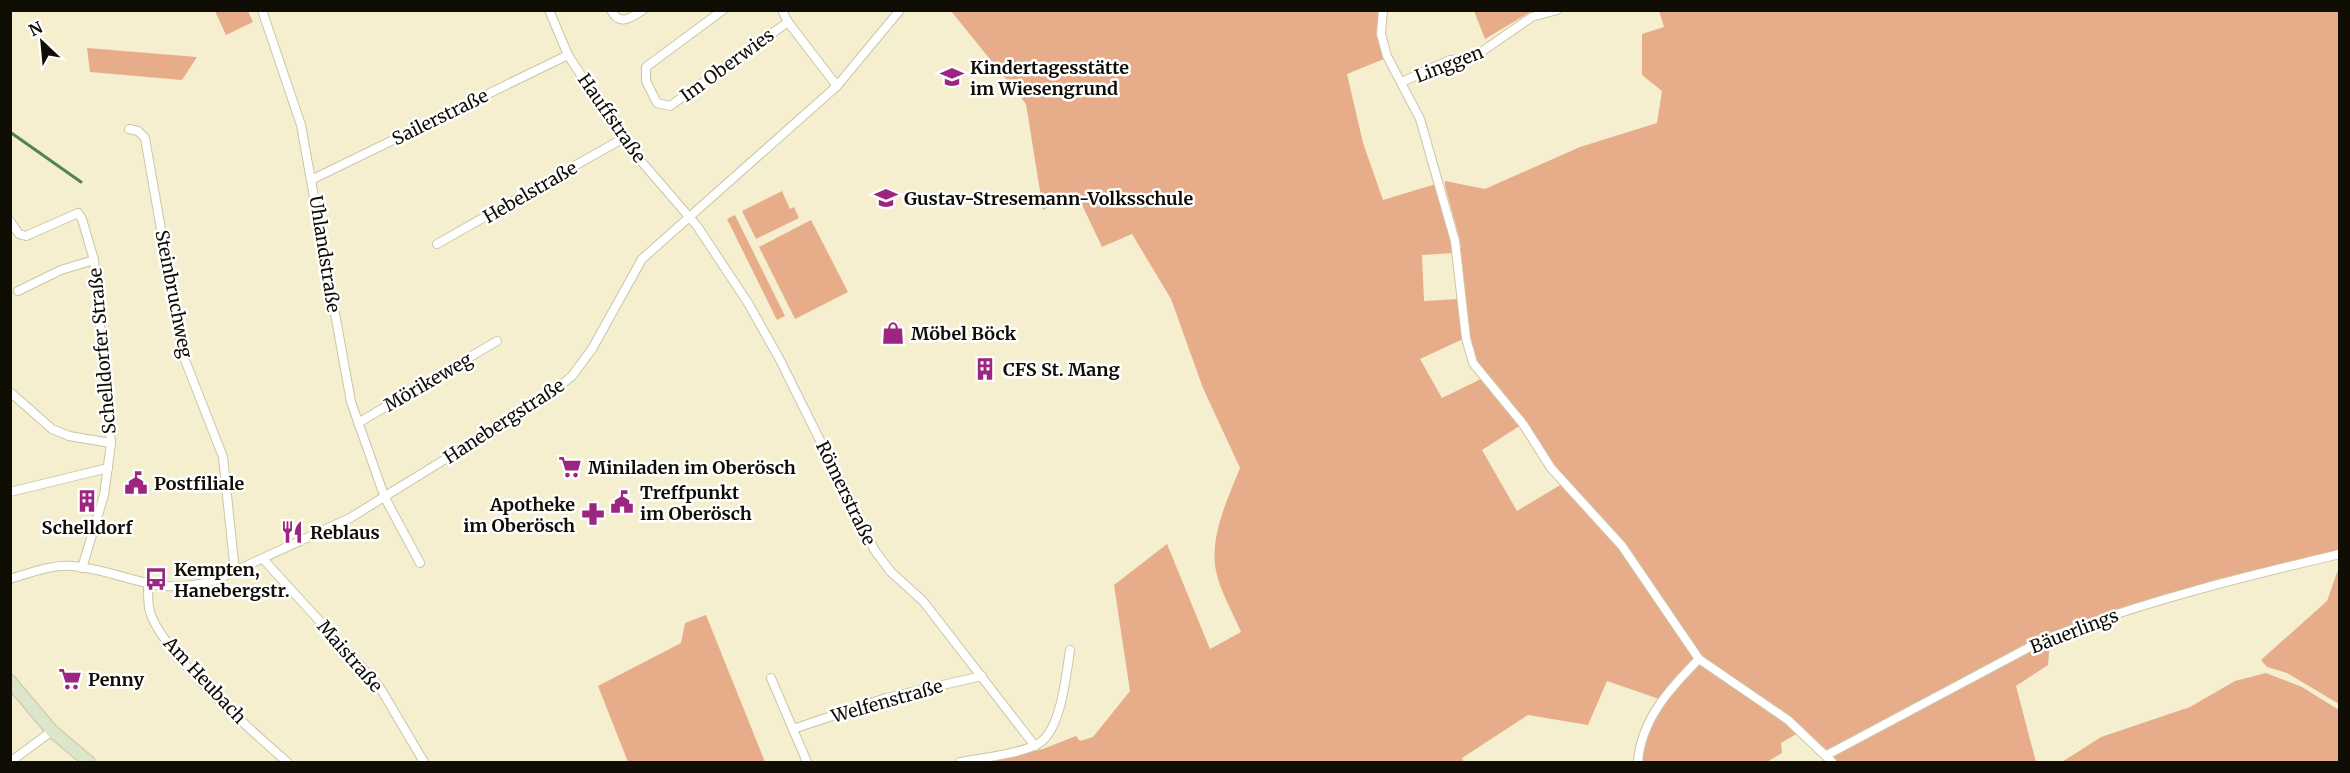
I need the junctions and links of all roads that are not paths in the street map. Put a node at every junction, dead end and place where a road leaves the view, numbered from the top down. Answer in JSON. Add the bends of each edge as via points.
{"nodes":[{"id":1,"x":262,"y":10,"type":"edge"},
{"id":2,"x":549,"y":10,"type":"edge"},
{"id":3,"x":611,"y":10,"type":"edge"},
{"id":4,"x":643,"y":10,"type":"edge"},
{"id":5,"x":723,"y":10,"type":"edge"},
{"id":6,"x":782,"y":10,"type":"edge"},
{"id":7,"x":900,"y":10,"type":"edge"},
{"id":8,"x":1383,"y":10,"type":"edge"},
{"id":9,"x":1557,"y":10,"type":"edge"},
{"id":10,"x":788,"y":22,"type":"junction"},
{"id":11,"x":567,"y":55,"type":"junction"},
{"id":12,"x":1402,"y":82,"type":"junction"},
{"id":13,"x":837,"y":86,"type":"junction"},
{"id":14,"x":129,"y":129,"type":"dead end"},
{"id":15,"x":622,"y":139,"type":"junction"},
{"id":16,"x":313,"y":179,"type":"junction"},
{"id":17,"x":690,"y":217,"type":"junction"},
{"id":18,"x":10,"y":221,"type":"edge"},
{"id":19,"x":437,"y":244,"type":"dead end"},
{"id":20,"x":94,"y":260,"type":"junction"},
{"id":21,"x":18,"y":291,"type":"dead end"},
{"id":22,"x":497,"y":341,"type":"dead end"},
{"id":23,"x":10,"y":392,"type":"edge"},
{"id":24,"x":358,"y":423,"type":"junction"},
{"id":25,"x":111,"y":443,"type":"junction"},
{"id":26,"x":108,"y":468,"type":"junction"},
{"id":27,"x":10,"y":492,"type":"edge"},
{"id":28,"x":385,"y":498,"type":"junction"},
{"id":29,"x":2340,"y":554,"type":"edge"},
{"id":30,"x":263,"y":559,"type":"junction"},
{"id":31,"x":420,"y":563,"type":"dead end"},
{"id":32,"x":82,"y":568,"type":"junction"},
{"id":33,"x":235,"y":572,"type":"junction"},
{"id":34,"x":10,"y":579,"type":"edge"},
{"id":35,"x":148,"y":584,"type":"junction"},
{"id":36,"x":1071,"y":650,"type":"dead end"},
{"id":37,"x":1699,"y":659,"type":"junction"},
{"id":38,"x":982,"y":676,"type":"junction"},
{"id":39,"x":771,"y":678,"type":"dead end"},
{"id":40,"x":10,"y":681,"type":"edge"},
{"id":41,"x":793,"y":729,"type":"junction"},
{"id":42,"x":52,"y":731,"type":"junction"},
{"id":43,"x":1035,"y":746,"type":"junction"},
{"id":44,"x":1829,"y":758,"type":"edge"},
{"id":45,"x":10,"y":762,"type":"edge"},
{"id":46,"x":89,"y":762,"type":"edge"},
{"id":47,"x":286,"y":762,"type":"edge"},
{"id":48,"x":424,"y":762,"type":"edge"},
{"id":49,"x":807,"y":762,"type":"edge"},
{"id":50,"x":960,"y":762,"type":"edge"},
{"id":51,"x":1638,"y":762,"type":"edge"}],
"edges":[{"from":1,"to":16,"type":"street","name":"Uhlandstraße","via":[[301,125]]},
{"from":2,"to":11,"type":"street","name":"Hauffstraße"},
{"from":3,"to":4,"type":"street","via":[[621,21]]},
{"from":5,"to":10,"type":"street","name":"Im Oberwies","via":[[646,67],[646,81],[657,103],[669,106]]},
{"from":6,"to":10,"type":"street","name":"Im Oberwies"},
{"from":7,"to":13,"type":"street","name":"Hanebergstraße"},
{"from":8,"to":12,"type":"street","via":[[1382,34],[1387,56]]},
{"from":9,"to":12,"type":"street","name":"Linggen","via":[[1532,17],[1471,59],[1450,60]]},
{"from":10,"to":13,"type":"street","name":"Im Oberwies"},
{"from":11,"to":15,"type":"street","name":"Hauffstraße"},
{"from":11,"to":16,"type":"street","name":"Sailerstraße"},
{"from":12,"to":37,"type":"street","via":[[1420,119],[1455,241],[1466,338],[1473,363],[1523,424],[1551,468],[1622,546]]},
{"from":13,"to":17,"type":"street","name":"Hanebergstraße"},
{"from":14,"to":33,"type":"street","name":"Steinbruchweg","via":[[145,138],[183,355],[223,457]]},
{"from":15,"to":17,"type":"street","name":"Hauffstraße"},
{"from":15,"to":19,"type":"street","name":"Hebelstraße"},
{"from":16,"to":24,"type":"street","name":"Uhlandstraße","via":[[344,375]]},
{"from":17,"to":28,"type":"street","name":"Hanebergstraße","via":[[642,259],[592,349],[572,376],[549,395]]},
{"from":17,"to":38,"type":"street","name":"Römerstraße","via":[[724,263],[779,358],[875,551],[891,572],[923,601]]},
{"from":18,"to":20,"type":"street","name":"Schelldorfer Straße","via":[[19,234],[26,236],[78,213]]},
{"from":20,"to":21,"type":"street","via":[[61,270]]},
{"from":20,"to":25,"type":"street","name":"Schelldorfer Straße"},
{"from":22,"to":24,"type":"street","name":"Mörikeweg"},
{"from":23,"to":25,"type":"street","via":[[52,429]]},
{"from":24,"to":28,"type":"street","name":"Uhlandstraße"},
{"from":25,"to":26,"type":"street","name":"Schelldorfer Straße"},
{"from":26,"to":27,"type":"street"},
{"from":26,"to":32,"type":"street","name":"Schelldorfer Straße"},
{"from":28,"to":30,"type":"street","name":"Hanebergstraße"},
{"from":28,"to":31,"type":"street","name":"Uhlandstraße"},
{"from":29,"to":44,"type":"street","name":"Bäuerlings","via":[[2194,589],[2041,641]]},
{"from":30,"to":33,"type":"street","name":"Hanebergstraße"},
{"from":30,"to":48,"type":"street","name":"Maistraße","via":[[379,686]]},
{"from":32,"to":34,"type":"street","name":"Hanebergstraße","via":[[42,569]]},
{"from":32,"to":35,"type":"street","name":"Hanebergstraße"},
{"from":33,"to":35,"type":"street","name":"Hanebergstraße","via":[[195,586]]},
{"from":35,"to":47,"type":"street","name":"Am Heubach","via":[[149,609],[163,637],[216,697]]},
{"from":36,"to":43,"type":"street","via":[[1056,722],[1051,734]]},
{"from":37,"to":44,"type":"street","via":[[1788,720]]},
{"from":37,"to":51,"type":"street","via":[[1654,711],[1645,729]]},
{"from":38,"to":41,"type":"street","name":"Welfenstraße","via":[[886,698]]},
{"from":38,"to":43,"type":"street","name":"Römerstraße"},
{"from":39,"to":41,"type":"street"},
{"from":40,"to":42,"type":"main road"},
{"from":41,"to":49,"type":"street"},
{"from":42,"to":45,"type":"street"},
{"from":42,"to":46,"type":"main road"},
{"from":43,"to":50,"type":"street"}]}
